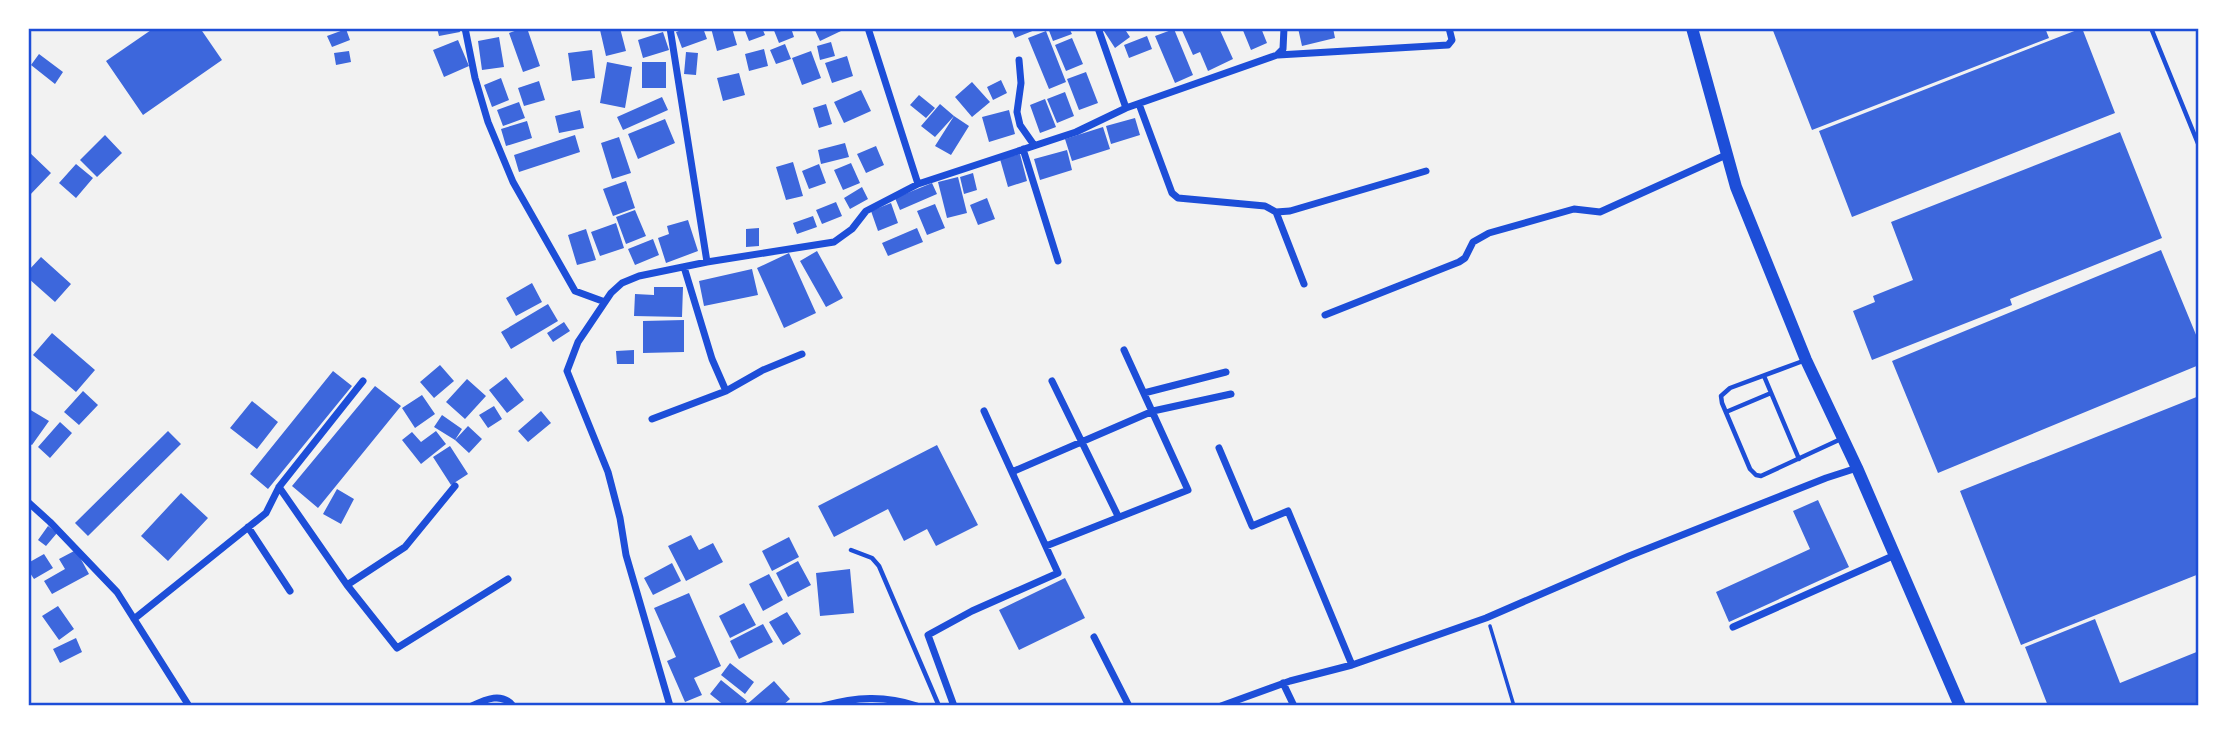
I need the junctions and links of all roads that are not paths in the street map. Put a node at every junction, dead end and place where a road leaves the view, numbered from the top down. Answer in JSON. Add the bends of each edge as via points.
{"nodes":[{"id":1,"x":465,"y":28,"type":"edge"},
{"id":2,"x":670,"y":28,"type":"edge"},
{"id":3,"x":868,"y":28,"type":"edge"},
{"id":4,"x":1098,"y":28,"type":"edge"},
{"id":5,"x":1284,"y":28,"type":"edge"},
{"id":6,"x":1449,"y":28,"type":"edge"},
{"id":7,"x":1692,"y":28,"type":"edge"},
{"id":8,"x":2151,"y":28,"type":"edge"},
{"id":9,"x":1277,"y":55,"type":"junction"},
{"id":10,"x":1019,"y":60,"type":"dead end"},
{"id":11,"x":1139,"y":104,"type":"junction"},
{"id":12,"x":1126,"y":108,"type":"junction"},
{"id":13,"x":1034,"y":145,"type":"junction"},
{"id":14,"x":2199,"y":146,"type":"edge"},
{"id":15,"x":1023,"y":149,"type":"junction"},
{"id":16,"x":1726,"y":155,"type":"junction"},
{"id":17,"x":1426,"y":171,"type":"dead end"},
{"id":18,"x":918,"y":184,"type":"junction"},
{"id":19,"x":1276,"y":212,"type":"junction"},
{"id":20,"x":1058,"y":261,"type":"dead end"},
{"id":21,"x":707,"y":262,"type":"junction"},
{"id":22,"x":684,"y":267,"type":"junction"},
{"id":23,"x":1304,"y":284,"type":"dead end"},
{"id":24,"x":604,"y":302,"type":"junction"},
{"id":25,"x":1325,"y":315,"type":"dead end"},
{"id":26,"x":1124,"y":350,"type":"dead end"},
{"id":27,"x":802,"y":354,"type":"dead end"},
{"id":28,"x":1806,"y":360,"type":"junction"},
{"id":29,"x":1226,"y":372,"type":"dead end"},
{"id":30,"x":1764,"y":376,"type":"junction"},
{"id":31,"x":363,"y":381,"type":"dead end"},
{"id":32,"x":1052,"y":381,"type":"dead end"},
{"id":33,"x":726,"y":391,"type":"junction"},
{"id":34,"x":1144,"y":393,"type":"junction"},
{"id":35,"x":1772,"y":393,"type":"junction"},
{"id":36,"x":1231,"y":394,"type":"dead end"},
{"id":37,"x":984,"y":411,"type":"dead end"},
{"id":38,"x":1153,"y":411,"type":"junction"},
{"id":39,"x":1726,"y":412,"type":"junction"},
{"id":40,"x":652,"y":419,"type":"dead end"},
{"id":41,"x":1842,"y":439,"type":"junction"},
{"id":42,"x":1082,"y":442,"type":"junction"},
{"id":43,"x":1219,"y":448,"type":"dead end"},
{"id":44,"x":1799,"y":460,"type":"junction"},
{"id":45,"x":1857,"y":468,"type":"junction"},
{"id":46,"x":1012,"y":472,"type":"junction"},
{"id":47,"x":455,"y":486,"type":"dead end"},
{"id":48,"x":279,"y":487,"type":"junction"},
{"id":49,"x":28,"y":502,"type":"edge"},
{"id":50,"x":1118,"y":516,"type":"junction"},
{"id":51,"x":248,"y":527,"type":"junction"},
{"id":52,"x":1046,"y":546,"type":"junction"},
{"id":53,"x":851,"y":550,"type":"dead end"},
{"id":54,"x":1895,"y":555,"type":"junction"},
{"id":55,"x":508,"y":579,"type":"dead end"},
{"id":56,"x":347,"y":585,"type":"junction"},
{"id":57,"x":290,"y":591,"type":"dead end"},
{"id":58,"x":134,"y":619,"type":"junction"},
{"id":59,"x":1733,"y":627,"type":"dead end"},
{"id":60,"x":1094,"y":637,"type":"dead end"},
{"id":61,"x":1352,"y":665,"type":"junction"},
{"id":62,"x":1283,"y":683,"type":"junction"},
{"id":63,"x":189,"y":706,"type":"edge"},
{"id":64,"x":472,"y":706,"type":"edge"},
{"id":65,"x":513,"y":706,"type":"edge"},
{"id":66,"x":670,"y":706,"type":"edge"},
{"id":67,"x":823,"y":706,"type":"edge"},
{"id":68,"x":917,"y":706,"type":"edge"},
{"id":69,"x":939,"y":706,"type":"edge"},
{"id":70,"x":954,"y":706,"type":"edge"},
{"id":71,"x":1129,"y":706,"type":"edge"},
{"id":72,"x":1221,"y":706,"type":"edge"},
{"id":73,"x":1294,"y":706,"type":"edge"},
{"id":74,"x":1960,"y":706,"type":"edge"}],
"edges":[{"from":1,"to":24,"type":"street","via":[[488,122],[513,182],[575,290]]},
{"from":2,"to":21,"type":"street"},
{"from":3,"to":18,"type":"street"},
{"from":4,"to":12,"type":"street"},
{"from":5,"to":9,"type":"street","via":[[1284,46]]},
{"from":6,"to":9,"type":"street","via":[[1452,40],[1448,44]]},
{"from":7,"to":16,"type":"main road"},
{"from":8,"to":14,"type":"lane"},
{"from":9,"to":11,"type":"street"},
{"from":10,"to":13,"type":"street","via":[[1017,112]]},
{"from":11,"to":12,"type":"street"},
{"from":11,"to":19,"type":"street","via":[[1174,196],[1265,206]]},
{"from":12,"to":13,"type":"street","via":[[1076,132]]},
{"from":13,"to":15,"type":"street"},
{"from":15,"to":18,"type":"street"},
{"from":15,"to":20,"type":"street"},
{"from":16,"to":25,"type":"street","via":[[1600,212],[1574,209],[1489,233],[1473,242],[1465,258]]},
{"from":16,"to":28,"type":"main road"},
{"from":17,"to":19,"type":"street"},
{"from":18,"to":21,"type":"street","via":[[866,211],[834,242]]},
{"from":19,"to":23,"type":"street"},
{"from":21,"to":22,"type":"street"},
{"from":22,"to":24,"type":"street","via":[[631,280]]},
{"from":22,"to":33,"type":"street"},
{"from":24,"to":66,"type":"street","via":[[578,342],[567,370],[608,472],[626,555]]},
{"from":26,"to":34,"type":"street"},
{"from":27,"to":33,"type":"street"},
{"from":28,"to":30,"type":"lane"},
{"from":28,"to":41,"type":"main road"},
{"from":29,"to":34,"type":"street"},
{"from":30,"to":35,"type":"lane"},
{"from":30,"to":39,"type":"lane","via":[[1723,392]]},
{"from":31,"to":48,"type":"street"},
{"from":32,"to":42,"type":"street"},
{"from":33,"to":40,"type":"street"},
{"from":34,"to":38,"type":"street"},
{"from":35,"to":39,"type":"lane"},
{"from":35,"to":44,"type":"lane"},
{"from":36,"to":38,"type":"street"},
{"from":37,"to":46,"type":"street"},
{"from":38,"to":42,"type":"street"},
{"from":38,"to":50,"type":"street","via":[[1188,490]]},
{"from":39,"to":44,"type":"lane","via":[[1756,475]]},
{"from":41,"to":44,"type":"lane"},
{"from":41,"to":45,"type":"main road"},
{"from":42,"to":46,"type":"street"},
{"from":42,"to":50,"type":"street"},
{"from":43,"to":61,"type":"street","via":[[1252,526],[1288,511]]},
{"from":45,"to":54,"type":"main road"},
{"from":45,"to":61,"type":"street","via":[[1629,556],[1486,618]]},
{"from":46,"to":52,"type":"street"},
{"from":47,"to":56,"type":"street","via":[[405,547]]},
{"from":48,"to":51,"type":"street","via":[[266,513]]},
{"from":48,"to":56,"type":"street"},
{"from":49,"to":58,"type":"street","via":[[106,579]]},
{"from":50,"to":52,"type":"street"},
{"from":51,"to":57,"type":"street"},
{"from":51,"to":58,"type":"street"},
{"from":52,"to":70,"type":"street","via":[[1058,573],[928,635]]},
{"from":53,"to":69,"type":"lane","via":[[873,558],[879,566]]},
{"from":54,"to":59,"type":"street"},
{"from":54,"to":74,"type":"main road"},
{"from":55,"to":56,"type":"street","via":[[397,648]]},
{"from":58,"to":63,"type":"street"},
{"from":60,"to":71,"type":"street"},
{"from":61,"to":62,"type":"street"},
{"from":62,"to":72,"type":"street"},
{"from":62,"to":73,"type":"street"},
{"from":64,"to":65,"type":"street","via":[[494,697]]},
{"from":67,"to":68,"type":"street","via":[[867,697]]}]}
